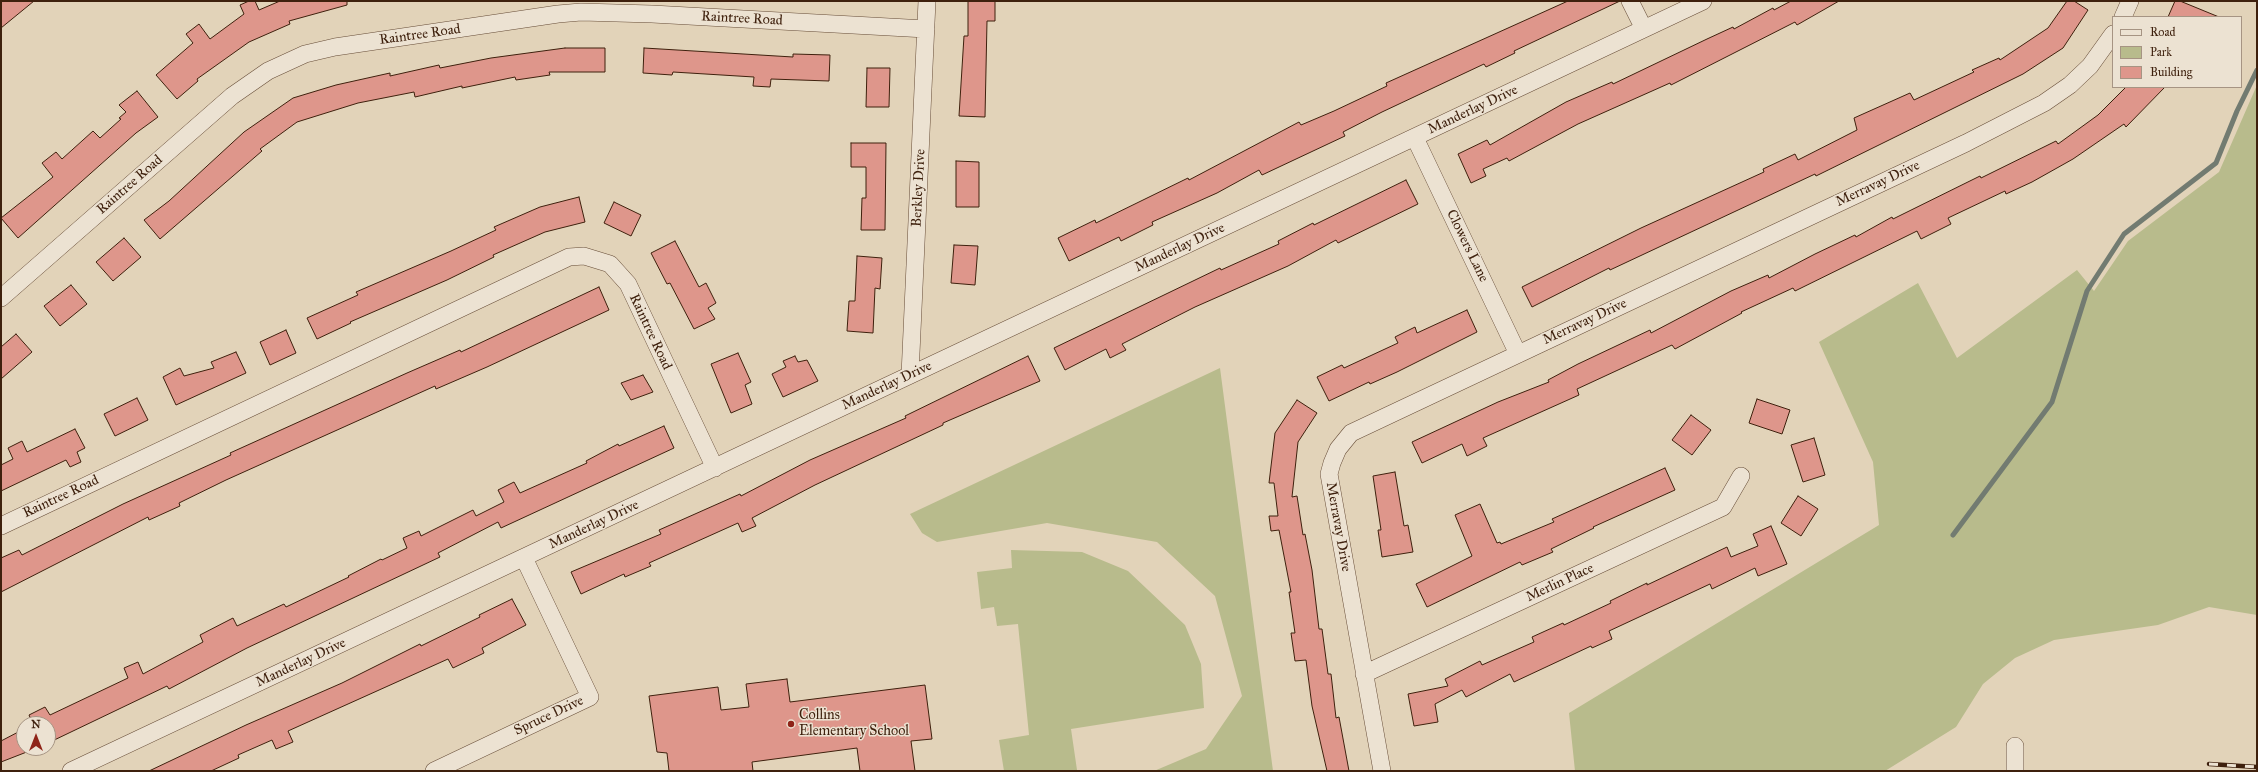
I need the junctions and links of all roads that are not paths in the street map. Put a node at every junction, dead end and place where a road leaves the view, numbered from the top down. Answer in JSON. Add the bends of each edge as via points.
{"nodes":[{"id":1,"x":926,"y":1,"type":"edge"},
{"id":2,"x":1630,"y":1,"type":"edge"},
{"id":3,"x":1703,"y":1,"type":"edge"},
{"id":4,"x":2130,"y":1,"type":"edge"},
{"id":5,"x":652,"y":7,"type":"edge"},
{"id":6,"x":2123,"y":16,"type":"edge"},
{"id":7,"x":926,"y":29,"type":"junction"},
{"id":8,"x":1644,"y":29,"type":"junction"},
{"id":9,"x":2112,"y":35,"type":"edge"},
{"id":10,"x":1415,"y":138,"type":"junction"},
{"id":11,"x":1,"y":298,"type":"edge"},
{"id":12,"x":1518,"y":354,"type":"junction"},
{"id":13,"x":910,"y":375,"type":"junction"},
{"id":14,"x":715,"y":468,"type":"junction"},
{"id":15,"x":1741,"y":476,"type":"dead end"},
{"id":16,"x":1,"y":526,"type":"edge"},
{"id":17,"x":524,"y":558,"type":"junction"},
{"id":18,"x":1364,"y":674,"type":"junction"},
{"id":19,"x":2015,"y":746,"type":"dead end"},
{"id":20,"x":71,"y":771,"type":"edge"},
{"id":21,"x":434,"y":771,"type":"edge"},
{"id":22,"x":1382,"y":771,"type":"edge"},
{"id":23,"x":2015,"y":771,"type":"edge"}],
"edges":[{"from":1,"to":7,"type":"street","name":"Berkley Drive"},
{"from":2,"to":8,"type":"street"},
{"from":3,"to":8,"type":"street","name":"Manderlay Drive"},
{"from":4,"to":6,"type":"street"},
{"from":5,"to":7,"type":"street","name":"Raintree Road"},
{"from":5,"to":11,"type":"street","name":"Raintree Road","via":[[558,14],[334,47],[285,62],[232,96]]},
{"from":7,"to":13,"type":"street","name":"Berkley Drive"},
{"from":8,"to":10,"type":"street","name":"Manderlay Drive"},
{"from":9,"to":12,"type":"street","name":"Merravay Drive","via":[[2090,66],[2070,85],[2044,103]]},
{"from":10,"to":12,"type":"street","name":"Clowers Lane"},
{"from":10,"to":13,"type":"street","name":"Manderlay Drive"},
{"from":12,"to":18,"type":"street","name":"Merravay Drive","via":[[1351,433],[1338,450],[1329,474]]},
{"from":13,"to":14,"type":"street","name":"Manderlay Drive"},
{"from":14,"to":16,"type":"street","name":"Raintree Road","via":[[628,284],[610,264],[584,256],[569,257]]},
{"from":14,"to":17,"type":"street","name":"Manderlay Drive"},
{"from":15,"to":18,"type":"street","name":"Merlin Place","via":[[1723,507]]},
{"from":17,"to":20,"type":"street","name":"Manderlay Drive"},
{"from":17,"to":21,"type":"street","name":"Spruce Drive","via":[[590,697]]},
{"from":18,"to":22,"type":"street","name":"Merravay Drive"},
{"from":19,"to":23,"type":"street"}]}
